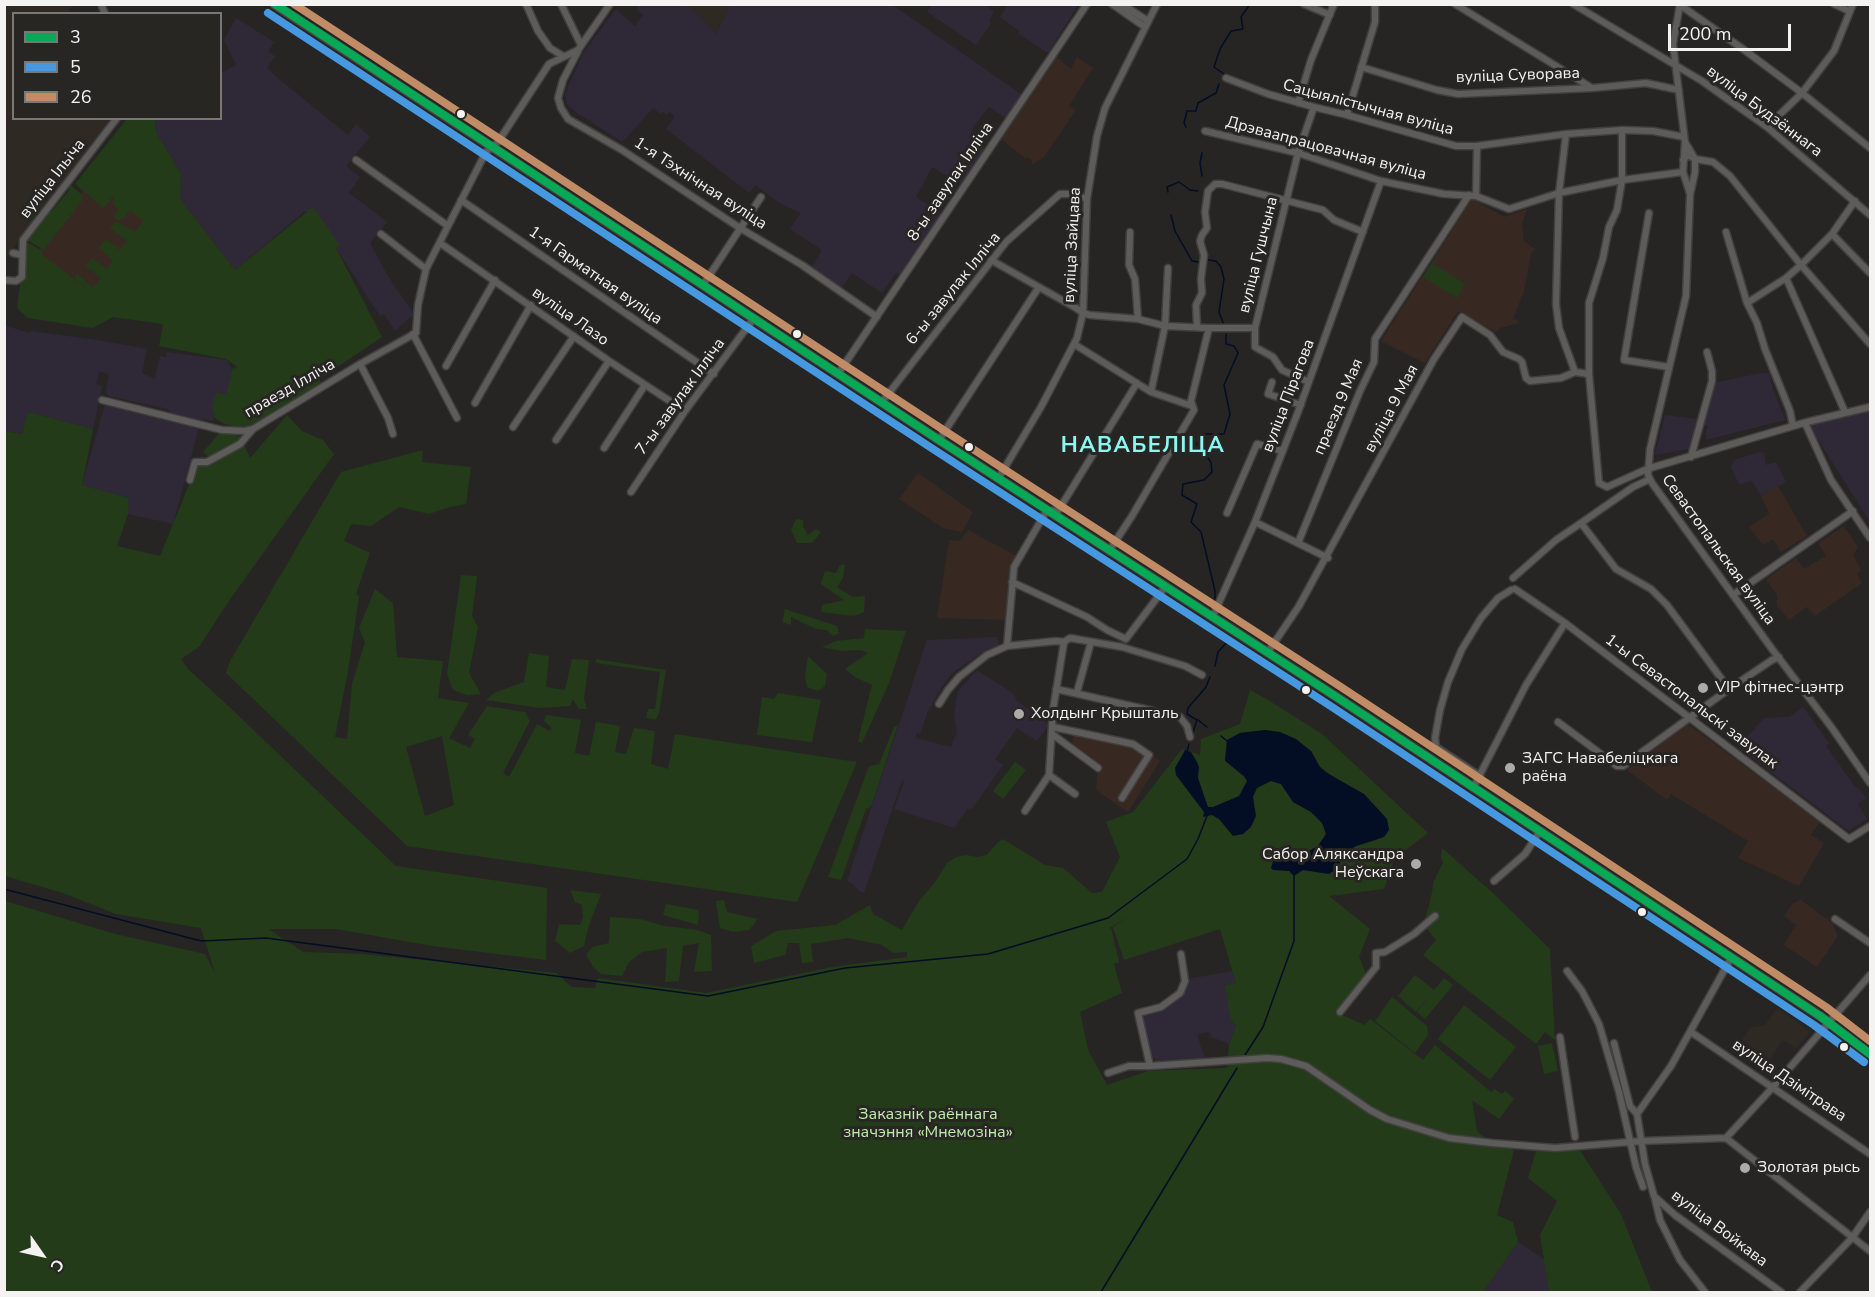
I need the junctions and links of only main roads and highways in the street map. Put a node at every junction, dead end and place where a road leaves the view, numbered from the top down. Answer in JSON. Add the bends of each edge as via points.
{"nodes":[{"id":1,"x":274,"y":4,"type":"edge"},
{"id":2,"x":1870,"y":1054,"type":"edge"}],
"edges":[{"from":1,"to":2,"type":"main road","via":[[1268,652],[1829,1023]]}]}
